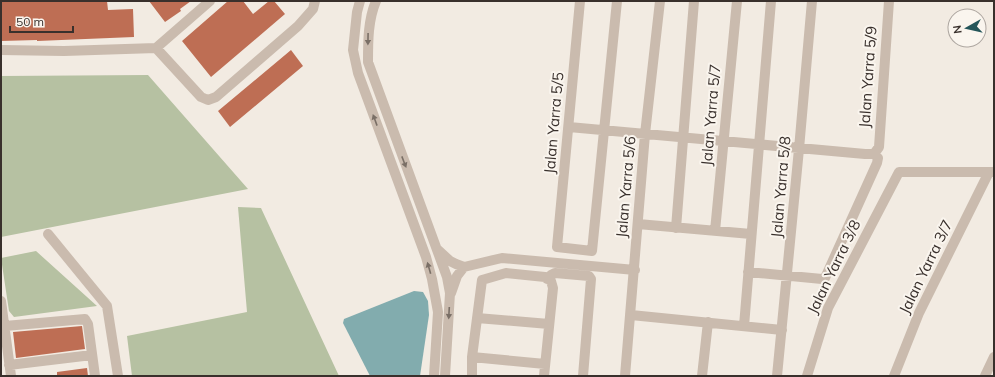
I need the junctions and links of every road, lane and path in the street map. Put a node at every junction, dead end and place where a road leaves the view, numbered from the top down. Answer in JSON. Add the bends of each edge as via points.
{"nodes":[{"id":1,"x":210,"y":1,"type":"edge"},
{"id":2,"x":315,"y":1,"type":"edge"},
{"id":3,"x":360,"y":1,"type":"edge"},
{"id":4,"x":376,"y":1,"type":"edge"},
{"id":5,"x":580,"y":1,"type":"edge"},
{"id":6,"x":617,"y":1,"type":"edge"},
{"id":7,"x":660,"y":1,"type":"edge"},
{"id":8,"x":694,"y":1,"type":"edge"},
{"id":9,"x":737,"y":1,"type":"edge"},
{"id":10,"x":771,"y":1,"type":"edge"},
{"id":11,"x":812,"y":1,"type":"edge"},
{"id":12,"x":888,"y":1,"type":"edge"},
{"id":13,"x":156,"y":48,"type":"junction"},
{"id":14,"x":1,"y":50,"type":"edge"},
{"id":15,"x":569,"y":127,"type":"junction"},
{"id":16,"x":604,"y":130,"type":"junction"},
{"id":17,"x":646,"y":134,"type":"junction"},
{"id":18,"x":683,"y":138,"type":"junction"},
{"id":19,"x":724,"y":142,"type":"junction"},
{"id":20,"x":759,"y":145,"type":"junction"},
{"id":21,"x":800,"y":149,"type":"junction"},
{"id":22,"x":874,"y":154,"type":"junction"},
{"id":23,"x":991,"y":172,"type":"edge"},
{"id":24,"x":638,"y":224,"type":"junction"},
{"id":25,"x":676,"y":228,"type":"junction"},
{"id":26,"x":715,"y":231,"type":"junction"},
{"id":27,"x":48,"y":234,"type":"dead end"},
{"id":28,"x":751,"y":234,"type":"junction"},
{"id":29,"x":436,"y":247,"type":"junction"},
{"id":30,"x":464,"y":267,"type":"junction"},
{"id":31,"x":635,"y":270,"type":"junction"},
{"id":32,"x":748,"y":272,"type":"junction"},
{"id":33,"x":787,"y":276,"type":"junction"},
{"id":34,"x":548,"y":279,"type":"junction"},
{"id":35,"x":449,"y":297,"type":"junction"},
{"id":36,"x":1,"y":301,"type":"edge"},
{"id":37,"x":631,"y":315,"type":"junction"},
{"id":38,"x":477,"y":318,"type":"junction"},
{"id":39,"x":708,"y":322,"type":"junction"},
{"id":40,"x":549,"y":324,"type":"junction"},
{"id":41,"x":5,"y":326,"type":"junction"},
{"id":42,"x":744,"y":326,"type":"junction"},
{"id":43,"x":782,"y":330,"type":"junction"},
{"id":44,"x":92,"y":355,"type":"junction"},
{"id":45,"x":472,"y":357,"type":"junction"},
{"id":46,"x":994,"y":357,"type":"edge"},
{"id":47,"x":545,"y":364,"type":"junction"},
{"id":48,"x":9,"y":365,"type":"junction"},
{"id":49,"x":11,"y":376,"type":"edge"},
{"id":50,"x":95,"y":376,"type":"edge"},
{"id":51,"x":118,"y":376,"type":"edge"},
{"id":52,"x":434,"y":376,"type":"edge"},
{"id":53,"x":445,"y":376,"type":"edge"},
{"id":54,"x":472,"y":376,"type":"edge"},
{"id":55,"x":544,"y":376,"type":"edge"},
{"id":56,"x":582,"y":376,"type":"edge"},
{"id":57,"x":625,"y":376,"type":"edge"},
{"id":58,"x":702,"y":376,"type":"edge"},
{"id":59,"x":777,"y":376,"type":"edge"},
{"id":60,"x":807,"y":376,"type":"edge"},
{"id":61,"x":894,"y":376,"type":"edge"},
{"id":62,"x":985,"y":376,"type":"edge"}],
"edges":[{"from":1,"to":13,"type":"street"},
{"from":2,"to":13,"type":"street","via":[[313,9],[298,26],[216,97],[208,100],[200,98]]},
{"from":52,"to":3,"type":"street","one_way":true,"via":[[438,312],[432,279],[358,73],[353,50]]},
{"from":4,"to":29,"type":"street","one_way":true,"via":[[368,32],[368,62]]},
{"from":5,"to":15,"type":"street","name":"Jalan Yarra 5/5"},
{"from":6,"to":16,"type":"street"},
{"from":7,"to":17,"type":"street","name":"Jalan Yarra 5/6"},
{"from":8,"to":18,"type":"street"},
{"from":9,"to":19,"type":"street","name":"Jalan Yarra 5/7"},
{"from":10,"to":20,"type":"street"},
{"from":11,"to":21,"type":"street","name":"Jalan Yarra 5/8"},
{"from":12,"to":22,"type":"street","name":"Jalan Yarra 5/9","via":[[879,147]]},
{"from":13,"to":14,"type":"street"},
{"from":15,"to":16,"type":"street"},
{"from":15,"to":16,"type":"street","name":"Jalan Yarra 5/5","via":[[557,247],[592,251]]},
{"from":16,"to":17,"type":"street"},
{"from":17,"to":18,"type":"street"},
{"from":17,"to":24,"type":"street","name":"Jalan Yarra 5/6"},
{"from":18,"to":19,"type":"street"},
{"from":18,"to":25,"type":"street"},
{"from":19,"to":20,"type":"street"},
{"from":19,"to":26,"type":"street","name":"Jalan Yarra 5/7"},
{"from":20,"to":21,"type":"street"},
{"from":20,"to":28,"type":"street"},
{"from":21,"to":22,"type":"street"},
{"from":21,"to":33,"type":"street","name":"Jalan Yarra 5/8"},
{"from":22,"to":33,"type":"street","name":"Jalan Yarra 5/9","via":[[878,158],[878,163],[825,278]]},
{"from":23,"to":60,"type":"street","name":"Jalan Yarra 3/8","via":[[902,171],[897,174],[828,308]]},
{"from":23,"to":61,"type":"street","name":"Jalan Yarra 3/7","via":[[919,314]]},
{"from":24,"to":25,"type":"street"},
{"from":24,"to":31,"type":"street","name":"Jalan Yarra 5/6"},
{"from":25,"to":26,"type":"street"},
{"from":26,"to":28,"type":"street"},
{"from":27,"to":51,"type":"street","via":[[107,306]]},
{"from":28,"to":32,"type":"street"},
{"from":29,"to":30,"type":"street","via":[[450,261]]},
{"from":29,"to":35,"type":"street","via":[[447,278]]},
{"from":30,"to":31,"type":"street","via":[[502,258]]},
{"from":30,"to":35,"type":"street","via":[[457,276]]},
{"from":31,"to":37,"type":"street","name":"Jalan Yarra 5/6"},
{"from":32,"to":33,"type":"street"},
{"from":32,"to":42,"type":"street"},
{"from":33,"to":43,"type":"street","name":"Jalan Yarra 5/8"},
{"from":34,"to":38,"type":"street","via":[[506,274],[482,280]]},
{"from":34,"to":40,"type":"street","via":[[553,288]]},
{"from":34,"to":56,"type":"street","via":[[554,273],[589,276],[591,279]]},
{"from":35,"to":53,"type":"street","one_way":true},
{"from":36,"to":41,"type":"street"},
{"from":37,"to":39,"type":"street"},
{"from":37,"to":57,"type":"street","name":"Jalan Yarra 5/6"},
{"from":38,"to":40,"type":"street"},
{"from":38,"to":45,"type":"street"},
{"from":39,"to":42,"type":"street"},
{"from":39,"to":58,"type":"street"},
{"from":40,"to":47,"type":"street"},
{"from":41,"to":44,"type":"street","via":[[85,319]]},
{"from":41,"to":48,"type":"street"},
{"from":42,"to":43,"type":"street"},
{"from":43,"to":59,"type":"street","name":"Jalan Yarra 5/8"},
{"from":44,"to":48,"type":"street"},
{"from":44,"to":50,"type":"street"},
{"from":45,"to":47,"type":"street"},
{"from":45,"to":54,"type":"street"},
{"from":46,"to":62,"type":"street"},
{"from":47,"to":55,"type":"street"},
{"from":48,"to":49,"type":"street"}]}
